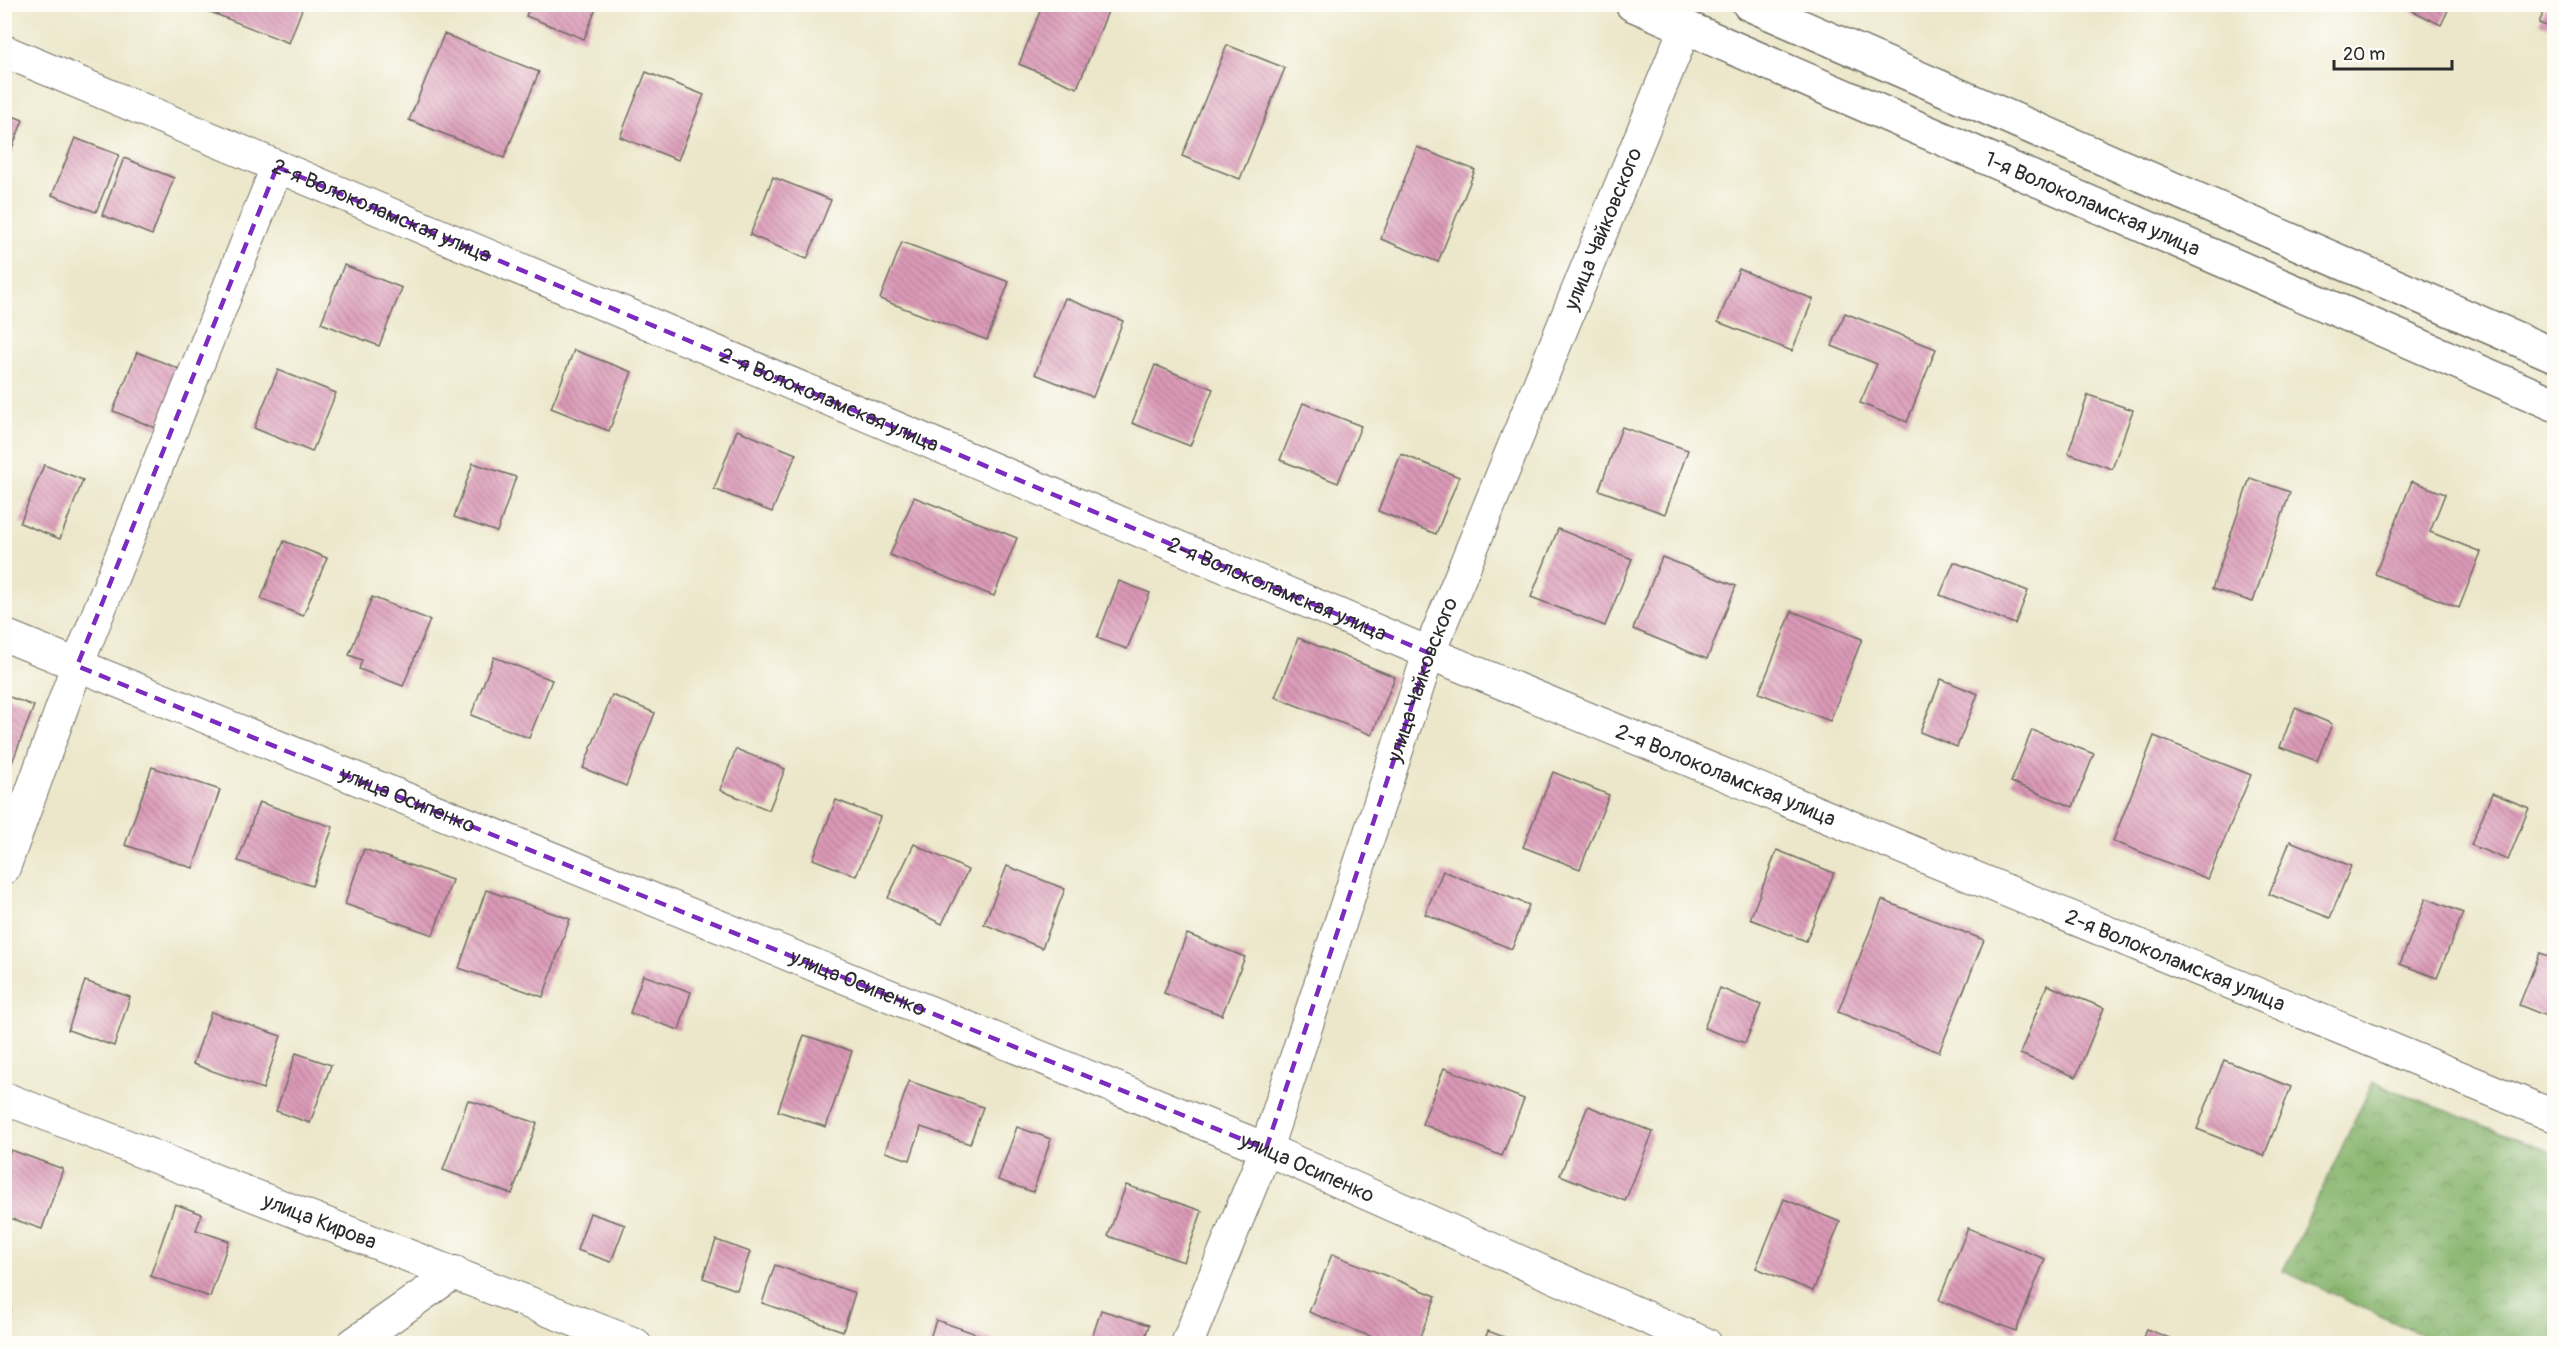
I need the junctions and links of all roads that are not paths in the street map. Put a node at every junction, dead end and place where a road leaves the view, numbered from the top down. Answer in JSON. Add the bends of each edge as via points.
{"nodes":[{"id":1,"x":1632,"y":4,"type":"edge"},
{"id":2,"x":1749,"y":4,"type":"edge"},
{"id":3,"x":1685,"y":28,"type":"junction"},
{"id":4,"x":4,"y":51,"type":"edge"},
{"id":5,"x":277,"y":167,"type":"junction"},
{"id":6,"x":2554,"y":355,"type":"edge"},
{"id":7,"x":2554,"y":404,"type":"edge"},
{"id":8,"x":4,"y":635,"type":"edge"},
{"id":9,"x":1429,"y":654,"type":"junction"},
{"id":10,"x":77,"y":666,"type":"junction"},
{"id":11,"x":4,"y":868,"type":"edge"},
{"id":12,"x":4,"y":1098,"type":"edge"},
{"id":13,"x":2554,"y":1116,"type":"edge"},
{"id":14,"x":1266,"y":1149,"type":"junction"},
{"id":15,"x":455,"y":1272,"type":"junction"},
{"id":16,"x":353,"y":1344,"type":"edge"},
{"id":17,"x":635,"y":1344,"type":"edge"},
{"id":18,"x":1186,"y":1344,"type":"edge"},
{"id":19,"x":1706,"y":1344,"type":"edge"}],
"edges":[{"from":1,"to":3,"type":"main road","name":"1-я Волоколамская улица"},
{"from":2,"to":6,"type":"main road"},
{"from":3,"to":7,"type":"main road","name":"1-я Волоколамская улица"},
{"from":3,"to":9,"type":"street","name":"улица Чайковского"},
{"from":4,"to":5,"type":"street","name":"2-я Волоколамская улица"},
{"from":5,"to":9,"type":"street","name":"2-я Волоколамская улица"},
{"from":5,"to":10,"type":"street"},
{"from":8,"to":10,"type":"street","name":"улица Осипенко"},
{"from":9,"to":13,"type":"street","name":"2-я Волоколамская улица"},
{"from":9,"to":14,"type":"street","name":"улица Чайковского"},
{"from":10,"to":11,"type":"street"},
{"from":10,"to":14,"type":"street","name":"улица Осипенко"},
{"from":12,"to":15,"type":"street","name":"улица Кирова"},
{"from":14,"to":18,"type":"street","name":"улица Чайковского"},
{"from":14,"to":19,"type":"street","name":"улица Осипенко"},
{"from":15,"to":16,"type":"street"},
{"from":15,"to":17,"type":"street","name":"улица Кирова"}]}
